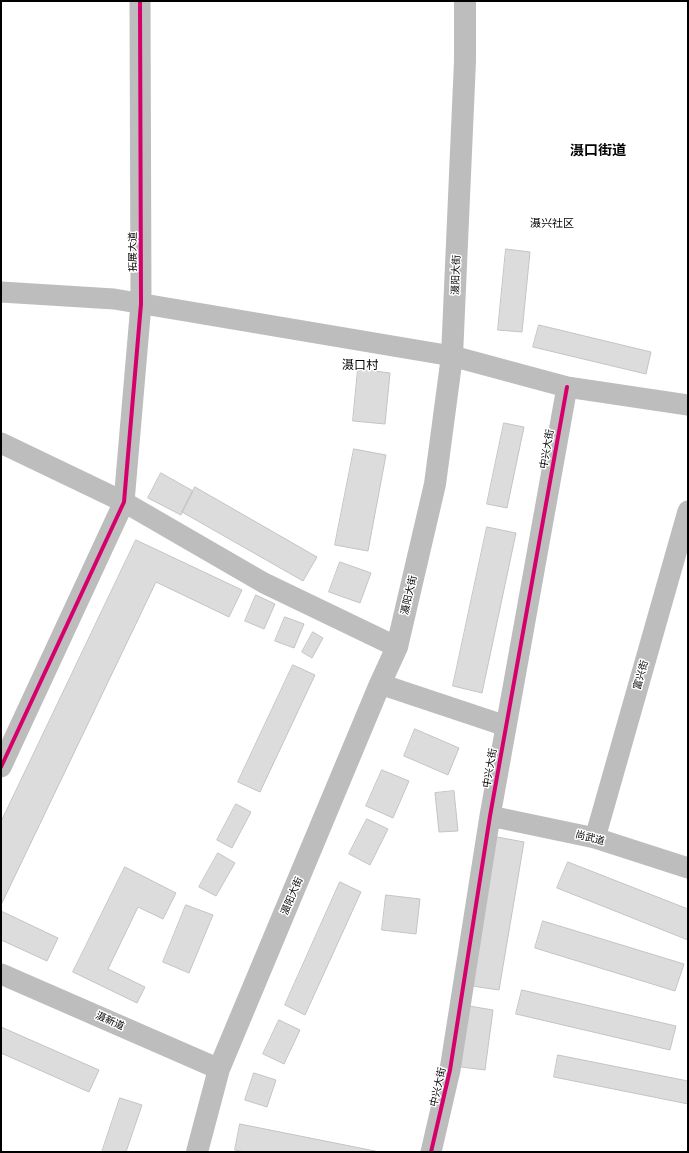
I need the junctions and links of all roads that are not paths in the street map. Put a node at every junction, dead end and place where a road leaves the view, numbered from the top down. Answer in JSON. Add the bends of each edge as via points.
{"nodes":[{"id":1,"x":140,"y":1,"type":"edge"},
{"id":2,"x":465,"y":1,"type":"edge"},
{"id":3,"x":1,"y":292,"type":"edge"},
{"id":4,"x":141,"y":304,"type":"junction"},
{"id":5,"x":452,"y":356,"type":"junction"},
{"id":6,"x":567,"y":387,"type":"junction"},
{"id":7,"x":688,"y":405,"type":"edge"},
{"id":8,"x":1,"y":444,"type":"edge"},
{"id":9,"x":124,"y":502,"type":"junction"},
{"id":10,"x":688,"y":511,"type":"edge"},
{"id":11,"x":397,"y":647,"type":"junction"},
{"id":12,"x":380,"y":684,"type":"junction"},
{"id":13,"x":506,"y":726,"type":"junction"},
{"id":14,"x":1,"y":767,"type":"edge"},
{"id":15,"x":490,"y":816,"type":"junction"},
{"id":16,"x":595,"y":838,"type":"junction"},
{"id":17,"x":688,"y":868,"type":"edge"},
{"id":18,"x":1,"y":974,"type":"edge"},
{"id":19,"x":219,"y":1069,"type":"junction"},
{"id":20,"x":197,"y":1152,"type":"edge"},
{"id":21,"x":431,"y":1152,"type":"edge"}],
"edges":[{"from":1,"to":4,"type":"street","name":"拓展大道"},
{"from":2,"to":5,"type":"main road","name":"滠阳大街","via":[[465,61]]},
{"from":3,"to":4,"type":"street","via":[[114,299]]},
{"from":4,"to":5,"type":"street"},
{"from":4,"to":9,"type":"street","name":"拓展大道"},
{"from":5,"to":6,"type":"street"},
{"from":5,"to":11,"type":"main road","name":"滠阳大街","via":[[435,484]]},
{"from":6,"to":7,"type":"street"},
{"from":6,"to":13,"type":"street","name":"中兴大街"},
{"from":8,"to":9,"type":"street"},
{"from":9,"to":11,"type":"street","via":[[264,584]]},
{"from":9,"to":14,"type":"street","name":"拓展大道"},
{"from":10,"to":16,"type":"street","name":"富兴街"},
{"from":11,"to":12,"type":"main road","name":"滠阳大街"},
{"from":12,"to":13,"type":"street"},
{"from":12,"to":19,"type":"main road","name":"滠阳大街"},
{"from":13,"to":15,"type":"street","name":"中兴大街"},
{"from":15,"to":16,"type":"street","name":"尚武道"},
{"from":15,"to":21,"type":"street","name":"中兴大街","via":[[450,1070]]},
{"from":16,"to":17,"type":"street","name":"尚武道"},
{"from":18,"to":19,"type":"street","name":"滠新道"},
{"from":19,"to":20,"type":"main road","name":"滠阳大街"}]}
